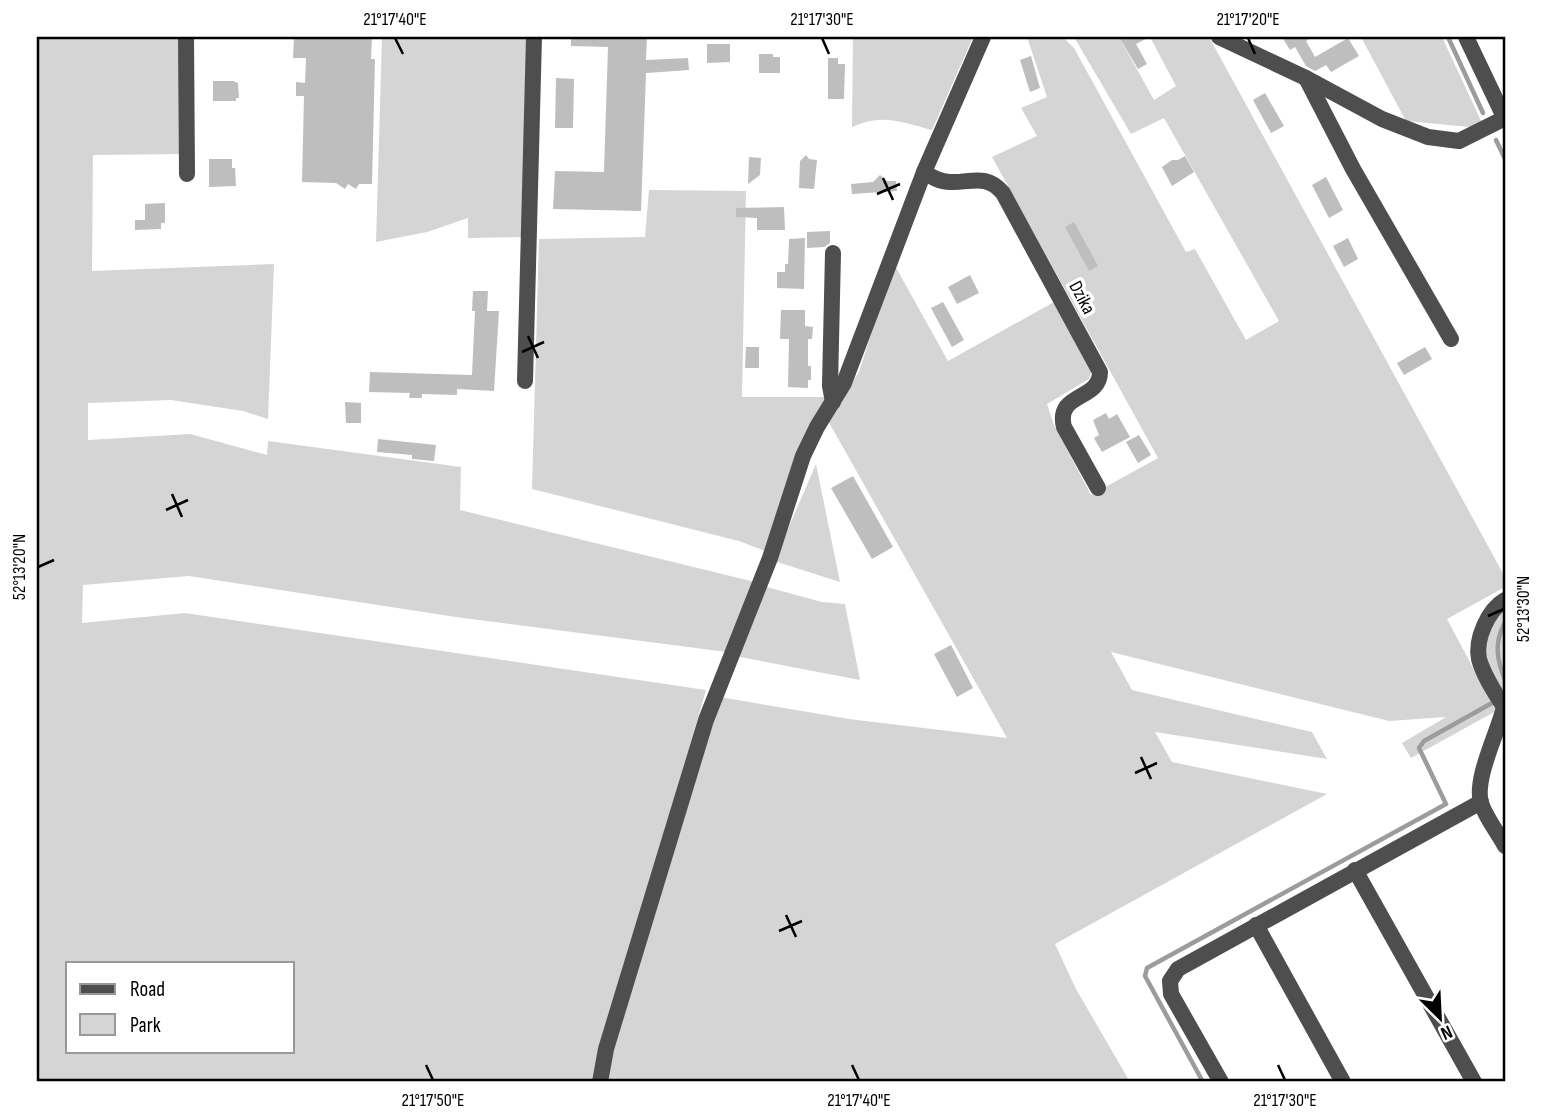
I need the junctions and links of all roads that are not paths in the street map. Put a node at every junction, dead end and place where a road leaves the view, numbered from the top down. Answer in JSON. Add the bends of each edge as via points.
{"nodes":[{"id":1,"x":187,"y":37,"type":"edge"},
{"id":2,"x":534,"y":37,"type":"edge"},
{"id":3,"x":983,"y":37,"type":"edge"},
{"id":4,"x":1219,"y":37,"type":"edge"},
{"id":5,"x":1466,"y":37,"type":"edge"},
{"id":6,"x":1306,"y":78,"type":"junction"},
{"id":7,"x":1505,"y":118,"type":"edge"},
{"id":8,"x":924,"y":172,"type":"junction"},
{"id":9,"x":187,"y":174,"type":"dead end"},
{"id":10,"x":833,"y":253,"type":"dead end"},
{"id":11,"x":1451,"y":338,"type":"dead end"},
{"id":12,"x":525,"y":381,"type":"dead end"},
{"id":13,"x":833,"y":402,"type":"junction"},
{"id":14,"x":1098,"y":488,"type":"dead end"},
{"id":15,"x":1505,"y":600,"type":"edge"},
{"id":16,"x":1504,"y":708,"type":"edge"},
{"id":17,"x":1481,"y":802,"type":"junction"},
{"id":18,"x":1505,"y":846,"type":"edge"},
{"id":19,"x":1355,"y":870,"type":"junction"},
{"id":20,"x":1256,"y":925,"type":"junction"},
{"id":21,"x":600,"y":1082,"type":"edge"},
{"id":22,"x":1221,"y":1082,"type":"edge"},
{"id":23,"x":1343,"y":1082,"type":"edge"},
{"id":24,"x":1474,"y":1082,"type":"edge"}],
"edges":[{"from":1,"to":9,"type":"street"},
{"from":2,"to":12,"type":"street"},
{"from":3,"to":8,"type":"street"},
{"from":4,"to":6,"type":"street"},
{"from":5,"to":7,"type":"street"},
{"from":6,"to":7,"type":"street","via":[[1382,119],[1429,137],[1459,141]]},
{"from":6,"to":11,"type":"street"},
{"from":8,"to":13,"type":"street"},
{"from":8,"to":14,"type":"street","name":"Dzika","via":[[948,183],[981,179],[1003,193],[1100,372],[1094,389],[1065,407],[1062,419]]},
{"from":10,"to":13,"type":"street"},
{"from":13,"to":21,"type":"street","via":[[803,456],[770,558],[706,720],[606,1049]]},
{"from":15,"to":16,"type":"street","via":[[1483,626],[1479,657]]},
{"from":16,"to":17,"type":"street","via":[[1482,771]]},
{"from":17,"to":18,"type":"street"},
{"from":17,"to":19,"type":"street"},
{"from":19,"to":20,"type":"street"},
{"from":19,"to":24,"type":"street"},
{"from":20,"to":22,"type":"street","via":[[1178,969],[1170,982],[1171,994]]},
{"from":20,"to":23,"type":"street"}]}
